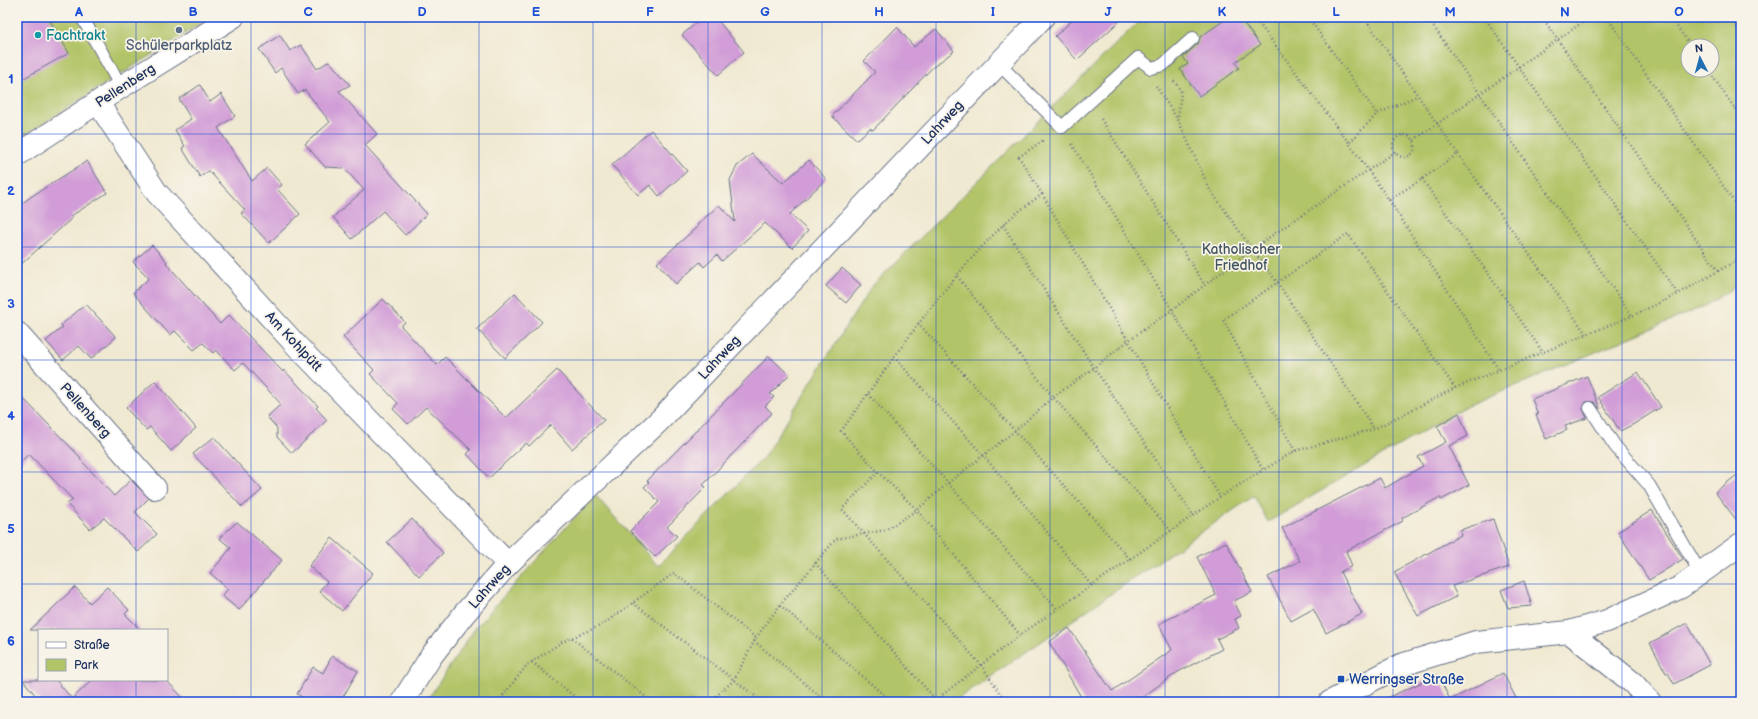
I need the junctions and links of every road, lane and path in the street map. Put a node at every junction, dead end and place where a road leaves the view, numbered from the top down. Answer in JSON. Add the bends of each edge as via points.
{"nodes":[{"id":1,"x":82,"y":17,"type":"edge"},
{"id":2,"x":233,"y":17,"type":"edge"},
{"id":3,"x":1043,"y":17,"type":"edge"},
{"id":4,"x":1254,"y":17,"type":"edge"},
{"id":5,"x":1308,"y":17,"type":"edge"},
{"id":6,"x":1364,"y":17,"type":"edge"},
{"id":7,"x":1427,"y":17,"type":"edge"},
{"id":8,"x":1484,"y":17,"type":"edge"},
{"id":9,"x":1542,"y":17,"type":"edge"},
{"id":10,"x":1590,"y":17,"type":"edge"},
{"id":11,"x":1607,"y":17,"type":"edge"},
{"id":12,"x":1670,"y":17,"type":"edge"},
{"id":13,"x":1730,"y":17,"type":"edge"},
{"id":14,"x":1741,"y":34,"type":"edge"},
{"id":15,"x":1192,"y":38,"type":"dead end"},
{"id":16,"x":1685,"y":38,"type":"edge"},
{"id":17,"x":1558,"y":40,"type":"junction"},
{"id":18,"x":1138,"y":58,"type":"junction"},
{"id":19,"x":998,"y":63,"type":"junction"},
{"id":20,"x":1519,"y":67,"type":"junction"},
{"id":21,"x":1714,"y":78,"type":"edge"},
{"id":22,"x":121,"y":87,"type":"junction"},
{"id":23,"x":1181,"y":91,"type":"dead end"},
{"id":24,"x":1479,"y":94,"type":"junction"},
{"id":25,"x":1417,"y":96,"type":"junction"},
{"id":26,"x":1090,"y":102,"type":"junction"},
{"id":27,"x":98,"y":103,"type":"junction"},
{"id":28,"x":1377,"y":114,"type":"junction"},
{"id":29,"x":1741,"y":117,"type":"edge"},
{"id":30,"x":1178,"y":120,"type":"junction"},
{"id":31,"x":1437,"y":124,"type":"junction"},
{"id":32,"x":1062,"y":127,"type":"junction"},
{"id":33,"x":1414,"y":140,"type":"junction"},
{"id":34,"x":1349,"y":143,"type":"junction"},
{"id":35,"x":1395,"y":152,"type":"junction"},
{"id":36,"x":1458,"y":154,"type":"junction"},
{"id":37,"x":17,"y":155,"type":"edge"},
{"id":38,"x":1369,"y":171,"type":"junction"},
{"id":39,"x":1422,"y":179,"type":"junction"},
{"id":40,"x":1042,"y":194,"type":"junction"},
{"id":41,"x":1389,"y":200,"type":"junction"},
{"id":42,"x":1741,"y":212,"type":"edge"},
{"id":43,"x":1003,"y":225,"type":"junction"},
{"id":44,"x":1252,"y":249,"type":"junction"},
{"id":45,"x":1741,"y":258,"type":"edge"},
{"id":46,"x":1718,"y":271,"type":"junction"},
{"id":47,"x":957,"y":276,"type":"junction"},
{"id":48,"x":1277,"y":282,"type":"junction"},
{"id":49,"x":1204,"y":284,"type":"junction"},
{"id":50,"x":1678,"y":294,"type":"junction"},
{"id":51,"x":1172,"y":310,"type":"junction"},
{"id":52,"x":1632,"y":316,"type":"junction"},
{"id":53,"x":918,"y":323,"type":"junction"},
{"id":54,"x":17,"y":333,"type":"edge"},
{"id":55,"x":1586,"y":334,"type":"junction"},
{"id":56,"x":1129,"y":340,"type":"junction"},
{"id":57,"x":1542,"y":351,"type":"junction"},
{"id":58,"x":894,"y":357,"type":"junction"},
{"id":59,"x":1094,"y":368,"type":"junction"},
{"id":60,"x":1499,"y":370,"type":"junction"},
{"id":61,"x":1454,"y":388,"type":"junction"},
{"id":62,"x":868,"y":394,"type":"junction"},
{"id":63,"x":1053,"y":397,"type":"junction"},
{"id":64,"x":1590,"y":408,"type":"dead end"},
{"id":65,"x":1374,"y":429,"type":"junction"},
{"id":66,"x":1016,"y":430,"type":"junction"},
{"id":67,"x":1295,"y":451,"type":"junction"},
{"id":68,"x":983,"y":456,"type":"junction"},
{"id":69,"x":1263,"y":470,"type":"junction"},
{"id":70,"x":878,"y":472,"type":"junction"},
{"id":71,"x":948,"y":483,"type":"junction"},
{"id":72,"x":155,"y":488,"type":"dead end"},
{"id":73,"x":1220,"y":497,"type":"junction"},
{"id":74,"x":917,"y":510,"type":"junction"},
{"id":75,"x":1193,"y":515,"type":"junction"},
{"id":76,"x":1171,"y":531,"type":"junction"},
{"id":77,"x":865,"y":535,"type":"junction"},
{"id":78,"x":1741,"y":544,"type":"edge"},
{"id":79,"x":1130,"y":559,"type":"junction"},
{"id":80,"x":815,"y":563,"type":"junction"},
{"id":81,"x":508,"y":564,"type":"junction"},
{"id":82,"x":1702,"y":574,"type":"junction"},
{"id":83,"x":1092,"y":586,"type":"junction"},
{"id":84,"x":633,"y":603,"type":"junction"},
{"id":85,"x":780,"y":605,"type":"junction"},
{"id":86,"x":1057,"y":609,"type":"junction"},
{"id":87,"x":1569,"y":632,"type":"junction"},
{"id":88,"x":1020,"y":635,"type":"junction"},
{"id":89,"x":572,"y":638,"type":"junction"},
{"id":90,"x":755,"y":639,"type":"junction"},
{"id":91,"x":532,"y":662,"type":"junction"},
{"id":92,"x":982,"y":666,"type":"junction"},
{"id":93,"x":734,"y":680,"type":"junction"},
{"id":94,"x":503,"y":695,"type":"junction"},
{"id":95,"x":936,"y":700,"type":"junction"},
{"id":96,"x":402,"y":702,"type":"edge"},
{"id":97,"x":498,"y":702,"type":"edge"},
{"id":98,"x":511,"y":702,"type":"edge"},
{"id":99,"x":581,"y":702,"type":"edge"},
{"id":100,"x":652,"y":702,"type":"edge"},
{"id":101,"x":710,"y":702,"type":"edge"},
{"id":102,"x":763,"y":702,"type":"edge"},
{"id":103,"x":827,"y":702,"type":"edge"},
{"id":104,"x":892,"y":702,"type":"edge"},
{"id":105,"x":933,"y":702,"type":"edge"},
{"id":106,"x":1006,"y":702,"type":"edge"},
{"id":107,"x":1330,"y":702,"type":"edge"},
{"id":108,"x":1650,"y":702,"type":"edge"}],
"edges":[{"from":1,"to":22,"type":"lane"},
{"from":2,"to":22,"type":"street","name":"Pellenberg"},
{"from":3,"to":19,"type":"street","name":"Lahrweg"},
{"from":4,"to":34,"type":"path"},
{"from":5,"to":28,"type":"path"},
{"from":6,"to":25,"type":"path"},
{"from":7,"to":24,"type":"path"},
{"from":8,"to":20,"type":"path"},
{"from":9,"to":17,"type":"path"},
{"from":10,"to":17,"type":"path"},
{"from":11,"to":42,"type":"path"},
{"from":12,"to":16,"type":"path"},
{"from":13,"to":14,"type":"path"},
{"from":15,"to":18,"type":"lane","via":[[1163,65],[1150,68]]},
{"from":17,"to":20,"type":"path"},
{"from":17,"to":46,"type":"path"},
{"from":18,"to":26,"type":"lane"},
{"from":18,"to":30,"type":"path"},
{"from":19,"to":32,"type":"lane"},
{"from":19,"to":81,"type":"street","name":"Lahrweg","via":[[660,420]]},
{"from":20,"to":24,"type":"path"},
{"from":20,"to":50,"type":"path"},
{"from":21,"to":29,"type":"path"},
{"from":22,"to":27,"type":"street","name":"Pellenberg"},
{"from":23,"to":30,"type":"path"},
{"from":24,"to":31,"type":"path"},
{"from":24,"to":52,"type":"path"},
{"from":25,"to":28,"type":"path"},
{"from":25,"to":31,"type":"path"},
{"from":26,"to":32,"type":"lane"},
{"from":26,"to":49,"type":"path"},
{"from":27,"to":37,"type":"street","name":"Pellenberg"},
{"from":27,"to":81,"type":"street","name":"Am Kohlpütt","via":[[157,193],[296,345]]},
{"from":28,"to":34,"type":"path"},
{"from":30,"to":44,"type":"path","via":[[1209,188]]},
{"from":31,"to":33,"type":"path"},
{"from":31,"to":36,"type":"path"},
{"from":32,"to":40,"type":"path","via":[[1019,157]]},
{"from":32,"to":51,"type":"path"},
{"from":33,"to":35,"type":"path","via":[[1411,155],[1399,156]]},
{"from":33,"to":35,"type":"path","via":[[1405,135],[1396,138]]},
{"from":34,"to":38,"type":"path"},
{"from":35,"to":38,"type":"path"},
{"from":36,"to":39,"type":"path"},
{"from":36,"to":55,"type":"path"},
{"from":38,"to":41,"type":"path"},
{"from":38,"to":44,"type":"path"},
{"from":39,"to":41,"type":"path"},
{"from":39,"to":57,"type":"path"},
{"from":40,"to":43,"type":"path"},
{"from":40,"to":56,"type":"path"},
{"from":41,"to":60,"type":"path"},
{"from":43,"to":47,"type":"path"},
{"from":43,"to":59,"type":"path"},
{"from":44,"to":48,"type":"path"},
{"from":44,"to":49,"type":"path"},
{"from":45,"to":46,"type":"path"},
{"from":46,"to":50,"type":"path"},
{"from":47,"to":53,"type":"path"},
{"from":47,"to":63,"type":"path"},
{"from":48,"to":61,"type":"path","via":[[1348,234]]},
{"from":48,"to":65,"type":"path"},
{"from":48,"to":67,"type":"path","via":[[1223,320]]},
{"from":49,"to":51,"type":"path"},
{"from":50,"to":52,"type":"path"},
{"from":51,"to":56,"type":"path"},
{"from":51,"to":69,"type":"path"},
{"from":52,"to":55,"type":"path"},
{"from":53,"to":58,"type":"path"},
{"from":53,"to":66,"type":"path"},
{"from":54,"to":72,"type":"street","name":"Pellenberg"},
{"from":55,"to":57,"type":"path"},
{"from":56,"to":59,"type":"path"},
{"from":56,"to":73,"type":"path"},
{"from":57,"to":60,"type":"path"},
{"from":58,"to":62,"type":"path"},
{"from":58,"to":68,"type":"path"},
{"from":59,"to":63,"type":"path"},
{"from":59,"to":75,"type":"path"},
{"from":60,"to":61,"type":"path"},
{"from":61,"to":65,"type":"path"},
{"from":62,"to":70,"type":"path","via":[[841,431]]},
{"from":62,"to":71,"type":"path"},
{"from":63,"to":66,"type":"path"},
{"from":63,"to":76,"type":"path"},
{"from":64,"to":82,"type":"lane","via":[[1615,446],[1649,485]]},
{"from":65,"to":67,"type":"path"},
{"from":66,"to":68,"type":"path"},
{"from":66,"to":79,"type":"path"},
{"from":67,"to":69,"type":"path"},
{"from":68,"to":71,"type":"path"},
{"from":68,"to":83,"type":"path"},
{"from":69,"to":73,"type":"path"},
{"from":70,"to":74,"type":"path"},
{"from":70,"to":77,"type":"path","via":[[842,509]]},
{"from":71,"to":74,"type":"path"},
{"from":71,"to":86,"type":"path"},
{"from":73,"to":75,"type":"path"},
{"from":74,"to":77,"type":"path","via":[[885,530]]},
{"from":74,"to":88,"type":"path"},
{"from":75,"to":76,"type":"path"},
{"from":76,"to":79,"type":"path"},
{"from":77,"to":80,"type":"path","via":[[836,539]]},
{"from":77,"to":92,"type":"path"},
{"from":78,"to":82,"type":"street"},
{"from":79,"to":83,"type":"path"},
{"from":80,"to":85,"type":"path"},
{"from":80,"to":95,"type":"path"},
{"from":81,"to":96,"type":"street","name":"Lahrweg","via":[[432,655]]},
{"from":82,"to":87,"type":"street","via":[[1681,587],[1607,621]]},
{"from":83,"to":86,"type":"path"},
{"from":84,"to":89,"type":"path","via":[[602,625]]},
{"from":84,"to":90,"type":"path","via":[[674,573]]},
{"from":84,"to":93,"type":"path"},
{"from":85,"to":90,"type":"path"},
{"from":85,"to":104,"type":"path"},
{"from":86,"to":88,"type":"path"},
{"from":87,"to":107,"type":"street","via":[[1476,642],[1401,665]]},
{"from":87,"to":108,"type":"street","via":[[1633,683]]},
{"from":88,"to":92,"type":"path"},
{"from":89,"to":91,"type":"path"},
{"from":89,"to":100,"type":"path"},
{"from":90,"to":93,"type":"path"},
{"from":90,"to":103,"type":"path"},
{"from":91,"to":94,"type":"path"},
{"from":91,"to":99,"type":"path"},
{"from":92,"to":95,"type":"path"},
{"from":92,"to":106,"type":"path"},
{"from":93,"to":101,"type":"path"},
{"from":93,"to":102,"type":"path"},
{"from":94,"to":97,"type":"path"},
{"from":94,"to":98,"type":"path"},
{"from":95,"to":105,"type":"path"}]}
